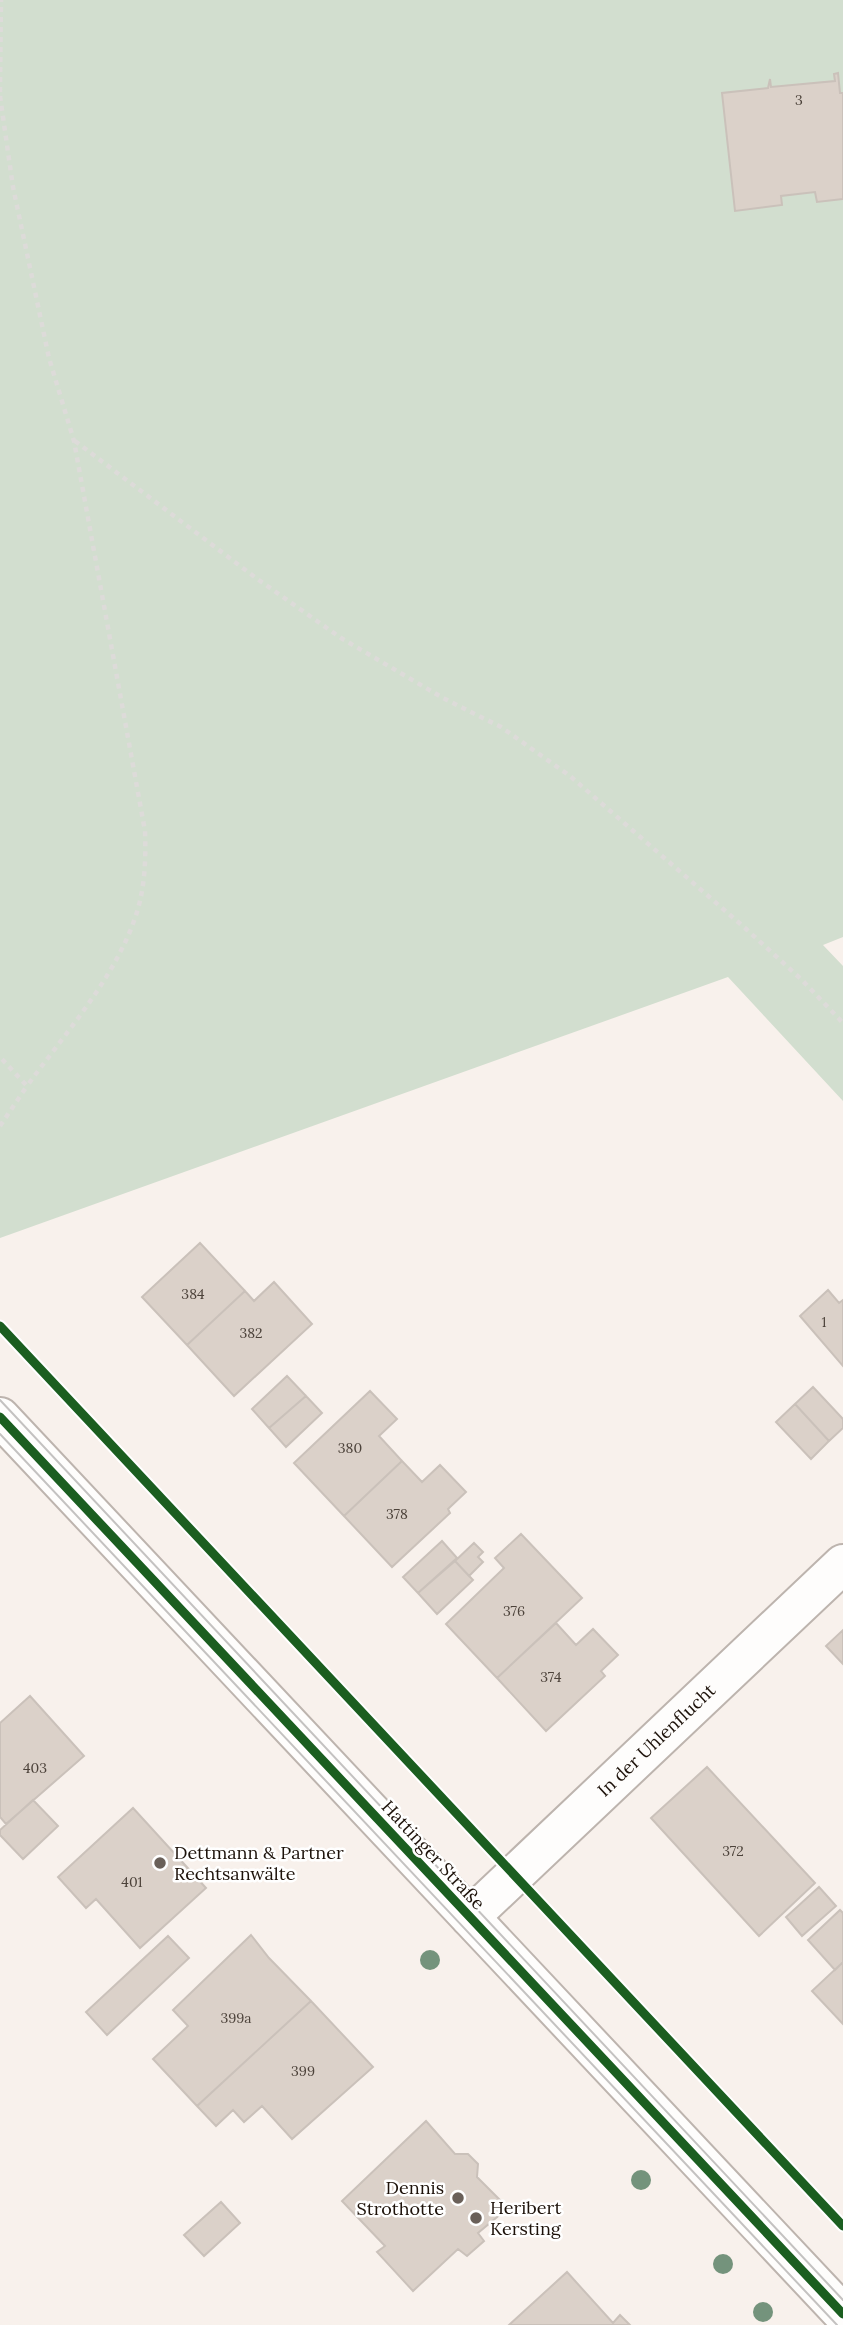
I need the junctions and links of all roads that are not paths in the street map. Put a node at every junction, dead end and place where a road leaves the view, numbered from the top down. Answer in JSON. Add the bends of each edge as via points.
{"nodes":[{"id":1,"x":0,"y":1417,"type":"edge"},
{"id":2,"x":843,"y":1564,"type":"edge"},
{"id":3,"x":470,"y":1917,"type":"junction"},
{"id":4,"x":843,"y":2314,"type":"edge"}],
"edges":[{"from":1,"to":3,"type":"main road","name":"Hattinger Straße"},
{"from":2,"to":3,"type":"main road","name":"In der Uhlenflucht"},
{"from":3,"to":4,"type":"main road","name":"Hattinger Straße"}]}
